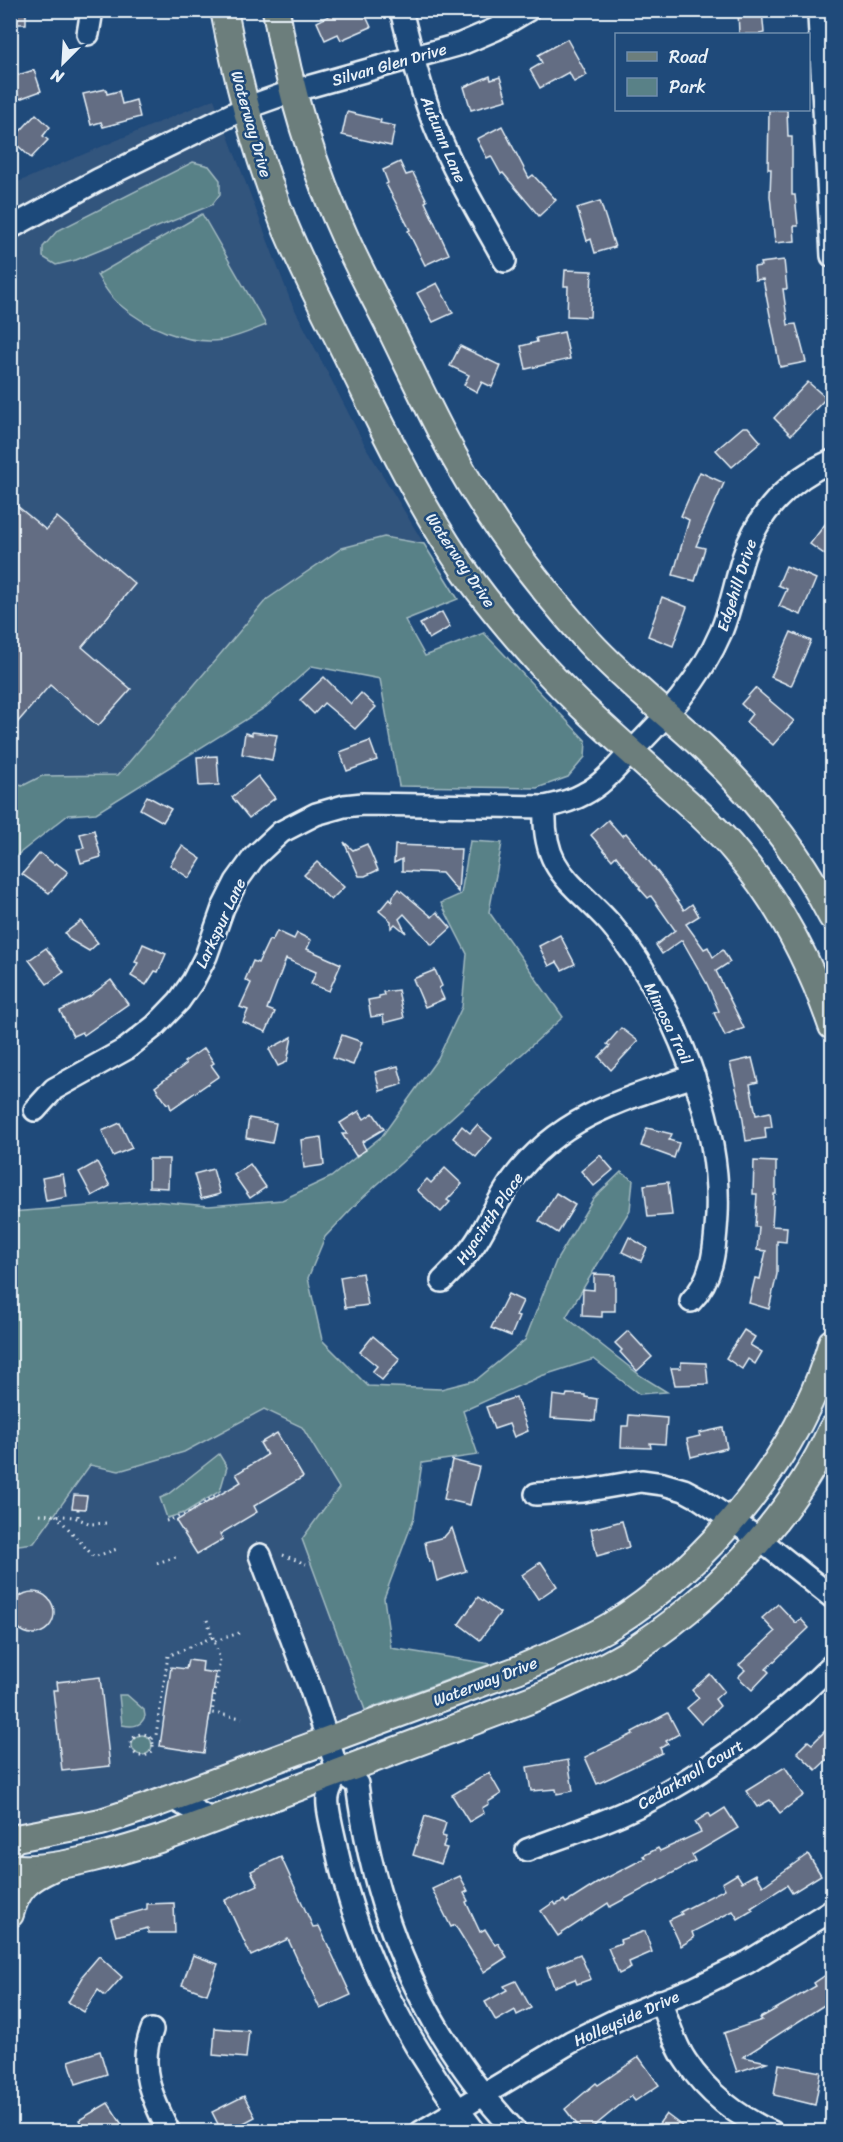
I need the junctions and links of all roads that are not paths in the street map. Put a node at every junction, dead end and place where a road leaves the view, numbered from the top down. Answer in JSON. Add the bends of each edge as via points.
{"nodes":[{"id":1,"x":92,"y":10,"type":"edge"},
{"id":2,"x":224,"y":10,"type":"edge"},
{"id":3,"x":276,"y":10,"type":"edge"},
{"id":4,"x":401,"y":10,"type":"edge"},
{"id":5,"x":528,"y":10,"type":"edge"},
{"id":6,"x":819,"y":16,"type":"dead end"},
{"id":7,"x":88,"y":34,"type":"dead end"},
{"id":8,"x":413,"y":57,"type":"junction"},
{"id":9,"x":293,"y":91,"type":"junction"},
{"id":10,"x":245,"y":108,"type":"junction"},
{"id":11,"x":10,"y":228,"type":"edge"},
{"id":12,"x":832,"y":256,"type":"edge"},
{"id":13,"x":505,"y":261,"type":"dead end"},
{"id":14,"x":832,"y":461,"type":"edge"},
{"id":15,"x":666,"y":716,"type":"junction"},
{"id":16,"x":632,"y":752,"type":"junction"},
{"id":17,"x":545,"y":807,"type":"junction"},
{"id":18,"x":832,"y":917,"type":"edge"},
{"id":19,"x":832,"y":1026,"type":"edge"},
{"id":20,"x":694,"y":1076,"type":"junction"},
{"id":21,"x":35,"y":1110,"type":"dead end"},
{"id":22,"x":442,"y":1281,"type":"dead end"},
{"id":23,"x":692,"y":1301,"type":"dead end"},
{"id":24,"x":832,"y":1342,"type":"edge"},
{"id":25,"x":832,"y":1430,"type":"edge"},
{"id":26,"x":537,"y":1494,"type":"dead end"},
{"id":27,"x":732,"y":1520,"type":"junction"},
{"id":28,"x":759,"y":1539,"type":"junction"},
{"id":29,"x":260,"y":1555,"type":"dead end"},
{"id":30,"x":832,"y":1597,"type":"edge"},
{"id":31,"x":832,"y":1665,"type":"edge"},
{"id":32,"x":328,"y":1740,"type":"junction"},
{"id":33,"x":339,"y":1771,"type":"junction"},
{"id":34,"x":172,"y":1798,"type":"junction"},
{"id":35,"x":210,"y":1819,"type":"junction"},
{"id":36,"x":10,"y":1843,"type":"edge"},
{"id":37,"x":527,"y":1850,"type":"dead end"},
{"id":38,"x":64,"y":1863,"type":"junction"},
{"id":39,"x":10,"y":1867,"type":"edge"},
{"id":40,"x":832,"y":1910,"type":"edge"},
{"id":41,"x":10,"y":1914,"type":"edge"},
{"id":42,"x":660,"y":2001,"type":"junction"},
{"id":43,"x":152,"y":2030,"type":"dead end"},
{"id":44,"x":483,"y":2094,"type":"junction"},
{"id":45,"x":458,"y":2110,"type":"junction"},
{"id":46,"x":169,"y":2132,"type":"edge"},
{"id":47,"x":421,"y":2132,"type":"edge"},
{"id":48,"x":475,"y":2132,"type":"edge"},
{"id":49,"x":516,"y":2132,"type":"edge"},
{"id":50,"x":772,"y":2132,"type":"edge"}],
"edges":[{"from":1,"to":7,"type":"street"},
{"from":2,"to":10,"type":"main road","name":"Waterway Drive"},
{"from":3,"to":9,"type":"main road"},
{"from":4,"to":8,"type":"street","name":"Autumn Lane"},
{"from":5,"to":8,"type":"street","name":"Silvan Glen Drive","via":[[461,44]]},
{"from":6,"to":12,"type":"street"},
{"from":8,"to":9,"type":"street","name":"Silvan Glen Drive"},
{"from":8,"to":13,"type":"street","name":"Autumn Lane","via":[[434,124]]},
{"from":9,"to":10,"type":"street","name":"Silvan Glen Drive"},
{"from":9,"to":15,"type":"main road","via":[[348,244],[454,458],[518,558],[554,603]]},
{"from":10,"to":11,"type":"street","name":"Silvan Glen Drive"},
{"from":10,"to":16,"type":"main road","name":"Waterway Drive","via":[[296,250],[430,516],[500,617],[573,698]]},
{"from":14,"to":15,"type":"street","name":"Edgehill Drive","via":[[796,481],[762,517],[743,557],[720,634],[690,687]]},
{"from":15,"to":16,"type":"street","name":"Edgehill Drive"},
{"from":15,"to":18,"type":"main road","via":[[703,747],[771,820]]},
{"from":16,"to":17,"type":"street","name":"Larkspur Lane","via":[[585,794]]},
{"from":16,"to":19,"type":"main road","name":"Waterway Drive","via":[[708,821],[762,886],[803,954]]},
{"from":17,"to":20,"type":"street","name":"Mimosa Trail","via":[[544,826],[555,863],[570,885],[609,922],[637,961],[667,1011]]},
{"from":17,"to":21,"type":"street","name":"Larkspur Lane","via":[[363,804],[327,810],[281,832],[262,848],[236,882],[207,956],[179,1001],[126,1049],[54,1089]]},
{"from":20,"to":22,"type":"street","name":"Hyacinth Place","via":[[612,1103],[584,1117],[539,1150],[514,1178],[465,1258]]},
{"from":20,"to":23,"type":"street","name":"Mimosa Trail","via":[[715,1168],[717,1203],[710,1269]]},
{"from":24,"to":27,"type":"main road","name":"Waterway Drive","via":[[795,1431]]},
{"from":25,"to":28,"type":"main road","name":"Waterway Drive","via":[[804,1480]]},
{"from":26,"to":27,"type":"street","via":[[641,1481],[684,1490]]},
{"from":27,"to":28,"type":"street"},
{"from":27,"to":32,"type":"main road","name":"Waterway Drive","via":[[664,1586],[611,1625],[517,1670]]},
{"from":28,"to":30,"type":"street"},
{"from":28,"to":33,"type":"main road","name":"Waterway Drive","via":[[732,1569],[671,1623],[595,1671],[543,1695]]},
{"from":29,"to":32,"type":"street"},
{"from":31,"to":37,"type":"street","name":"Cedarknoll Court","via":[[760,1731],[704,1769],[622,1814]]},
{"from":32,"to":33,"type":"street"},
{"from":32,"to":34,"type":"main road","name":"Waterway Drive"},
{"from":33,"to":35,"type":"main road","name":"Waterway Drive"},
{"from":33,"to":44,"type":"street","via":[[357,1784],[377,1885],[408,1973]]},
{"from":33,"to":45,"type":"street","via":[[327,1798],[355,1918],[380,1981],[411,2039]]},
{"from":34,"to":35,"type":"street"},
{"from":34,"to":36,"type":"main road","name":"Waterway Drive","via":[[101,1822],[16,1838]]},
{"from":35,"to":38,"type":"main road","name":"Waterway Drive","via":[[129,1849]]},
{"from":38,"to":39,"type":"main road","name":"Waterway Drive"},
{"from":38,"to":41,"type":"main road","via":[[30,1879],[15,1899]]},
{"from":40,"to":42,"type":"street","name":"Holleyside Drive","via":[[748,1962]]},
{"from":42,"to":44,"type":"street","name":"Holleyside Drive","via":[[571,2043]]},
{"from":42,"to":50,"type":"street","via":[[684,2060],[702,2082],[745,2118]]},
{"from":43,"to":46,"type":"street","via":[[145,2056],[146,2077]]},
{"from":44,"to":45,"type":"street","name":"Holleyside Drive"},
{"from":44,"to":49,"type":"street"},
{"from":45,"to":47,"type":"street","name":"Holleyside Drive"},
{"from":45,"to":48,"type":"street"}]}
